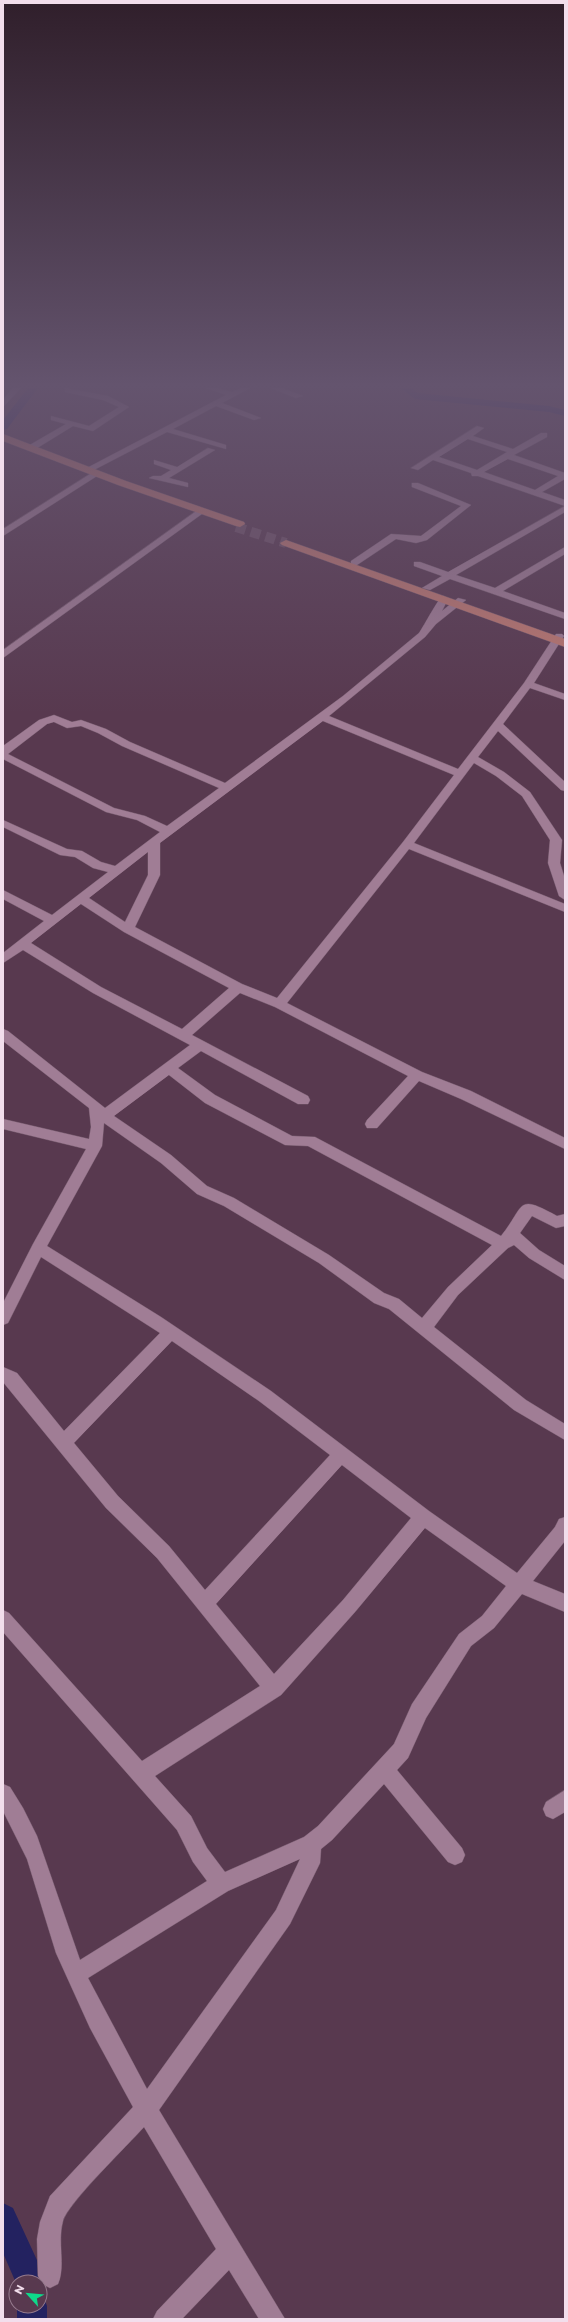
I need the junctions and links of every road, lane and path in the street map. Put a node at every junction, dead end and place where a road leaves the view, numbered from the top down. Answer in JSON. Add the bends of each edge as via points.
{"nodes":[{"id":1,"x":56,"y":496,"type":"edge"},
{"id":2,"x":154,"y":496,"type":"edge"},
{"id":3,"x":157,"y":496,"type":"edge"},
{"id":4,"x":443,"y":496,"type":"edge"},
{"id":5,"x":545,"y":496,"type":"edge"},
{"id":6,"x":565,"y":503,"type":"edge"},
{"id":7,"x":565,"y":509,"type":"edge"},
{"id":8,"x":200,"y":513,"type":"junction"},
{"id":9,"x":238,"y":525,"type":"tunnel mouth"},
{"id":10,"x":3,"y":533,"type":"edge"},
{"id":11,"x":565,"y":550,"type":"edge"},
{"id":12,"x":354,"y":563,"type":"junction"},
{"id":13,"x":417,"y":564,"type":"dead end"},
{"id":14,"x":448,"y":575,"type":"junction"},
{"id":15,"x":427,"y":588,"type":"junction"},
{"id":16,"x":496,"y":592,"type":"junction"},
{"id":17,"x":443,"y":599,"type":"junction"},
{"id":18,"x":459,"y":602,"type":"junction"},
{"id":19,"x":563,"y":612,"type":"edge"},
{"id":20,"x":432,"y":624,"type":"junction"},
{"id":21,"x":562,"y":639,"type":"edge"},
{"id":22,"x":3,"y":655,"type":"edge"},
{"id":23,"x":528,"y":684,"type":"junction"},
{"id":24,"x":565,"y":697,"type":"edge"},
{"id":25,"x":323,"y":717,"type":"junction"},
{"id":26,"x":497,"y":724,"type":"junction"},
{"id":27,"x":3,"y":752,"type":"edge"},
{"id":28,"x":472,"y":758,"type":"junction"},
{"id":29,"x":460,"y":774,"type":"junction"},
{"id":30,"x":227,"y":788,"type":"junction"},
{"id":31,"x":565,"y":788,"type":"edge"},
{"id":32,"x":3,"y":823,"type":"edge"},
{"id":33,"x":168,"y":831,"type":"junction"},
{"id":34,"x":154,"y":843,"type":"junction"},
{"id":35,"x":407,"y":844,"type":"junction"},
{"id":36,"x":560,"y":858,"type":"edge"},
{"id":37,"x":118,"y":871,"type":"junction"},
{"id":38,"x":3,"y":894,"type":"edge"},
{"id":39,"x":82,"y":899,"type":"junction"},
{"id":40,"x":565,"y":903,"type":"edge"},
{"id":41,"x":52,"y":920,"type":"junction"},
{"id":42,"x":128,"y":929,"type":"junction"},
{"id":43,"x":23,"y":944,"type":"junction"},
{"id":44,"x":3,"y":959,"type":"edge"},
{"id":45,"x":238,"y":987,"type":"junction"},
{"id":46,"x":279,"y":1004,"type":"junction"},
{"id":47,"x":3,"y":1034,"type":"edge"},
{"id":48,"x":186,"y":1037,"type":"junction"},
{"id":49,"x":200,"y":1045,"type":"junction"},
{"id":50,"x":169,"y":1068,"type":"junction"},
{"id":51,"x":417,"y":1075,"type":"junction"},
{"id":52,"x":303,"y":1100,"type":"dead end"},
{"id":53,"x":100,"y":1111,"type":"junction"},
{"id":54,"x":3,"y":1124,"type":"edge"},
{"id":55,"x":372,"y":1124,"type":"dead end"},
{"id":56,"x":565,"y":1144,"type":"edge"},
{"id":57,"x":95,"y":1146,"type":"junction"},
{"id":58,"x":565,"y":1220,"type":"edge"},
{"id":59,"x":503,"y":1244,"type":"junction"},
{"id":60,"x":38,"y":1248,"type":"junction"},
{"id":61,"x":565,"y":1274,"type":"edge"},
{"id":62,"x":3,"y":1318,"type":"edge"},
{"id":63,"x":424,"y":1327,"type":"junction"},
{"id":64,"x":170,"y":1333,"type":"junction"},
{"id":65,"x":3,"y":1374,"type":"edge"},
{"id":66,"x":565,"y":1433,"type":"edge"},
{"id":67,"x":64,"y":1443,"type":"junction"},
{"id":68,"x":342,"y":1455,"type":"junction"},
{"id":69,"x":423,"y":1517,"type":"junction"},
{"id":70,"x":565,"y":1525,"type":"edge"},
{"id":71,"x":518,"y":1584,"type":"junction"},
{"id":72,"x":205,"y":1603,"type":"junction"},
{"id":73,"x":565,"y":1603,"type":"edge"},
{"id":74,"x":3,"y":1619,"type":"edge"},
{"id":75,"x":274,"y":1688,"type":"junction"},
{"id":76,"x":384,"y":1769,"type":"junction"},
{"id":77,"x":140,"y":1774,"type":"junction"},
{"id":78,"x":3,"y":1794,"type":"edge"},
{"id":79,"x":311,"y":1844,"type":"junction"},
{"id":80,"x":455,"y":1855,"type":"dead end"},
{"id":81,"x":221,"y":1884,"type":"junction"},
{"id":82,"x":76,"y":1974,"type":"junction"},
{"id":83,"x":145,"y":2110,"type":"junction"},
{"id":84,"x":231,"y":2251,"type":"junction"},
{"id":85,"x":50,"y":2276,"type":"dead end"},
{"id":86,"x":165,"y":2319,"type":"edge"},
{"id":87,"x":273,"y":2319,"type":"edge"}],
"edges":[{"from":1,"to":10,"type":"street"},
{"from":2,"to":8,"type":"main road"},
{"from":3,"to":8,"type":"main road"},
{"from":4,"to":12,"type":"street","via":[[467,505],[424,538],[416,540],[394,536]]},
{"from":5,"to":6,"type":"street"},
{"from":7,"to":14,"type":"street"},
{"from":8,"to":9,"type":"main road"},
{"from":8,"to":22,"type":"street"},
{"from":11,"to":16,"type":"street"},
{"from":12,"to":15,"type":"main road"},
{"from":12,"to":17,"type":"main road","via":[[288,542]]},
{"from":13,"to":14,"type":"street"},
{"from":14,"to":15,"type":"street"},
{"from":14,"to":16,"type":"street"},
{"from":15,"to":18,"type":"main road"},
{"from":16,"to":19,"type":"street"},
{"from":17,"to":18,"type":"main road"},
{"from":17,"to":20,"type":"street"},
{"from":18,"to":20,"type":"street"},
{"from":18,"to":21,"type":"main road"},
{"from":20,"to":25,"type":"street","via":[[414,643]]},
{"from":21,"to":23,"type":"street"},
{"from":23,"to":24,"type":"street"},
{"from":23,"to":26,"type":"street"},
{"from":25,"to":29,"type":"street"},
{"from":25,"to":30,"type":"street"},
{"from":26,"to":28,"type":"street"},
{"from":26,"to":31,"type":"street"},
{"from":27,"to":30,"type":"street","via":[[43,722],[54,718],[71,726],[81,723],[102,731],[132,747]]},
{"from":27,"to":33,"type":"street","via":[[3,755],[19,764],[110,810],[141,818]]},
{"from":28,"to":29,"type":"street"},
{"from":28,"to":36,"type":"street","via":[[500,774],[526,794],[556,840]]},
{"from":29,"to":35,"type":"street"},
{"from":30,"to":33,"type":"street"},
{"from":32,"to":37,"type":"street","via":[[64,852],[78,854],[97,865]]},
{"from":33,"to":34,"type":"street"},
{"from":34,"to":37,"type":"street"},
{"from":34,"to":42,"type":"street","via":[[154,875]]},
{"from":35,"to":40,"type":"street"},
{"from":35,"to":46,"type":"street"},
{"from":36,"to":40,"type":"street","via":[[554,863]]},
{"from":37,"to":39,"type":"street"},
{"from":38,"to":41,"type":"street"},
{"from":39,"to":41,"type":"street"},
{"from":39,"to":42,"type":"street"},
{"from":41,"to":43,"type":"street"},
{"from":42,"to":45,"type":"street"},
{"from":43,"to":44,"type":"street"},
{"from":43,"to":48,"type":"street","via":[[97,990]]},
{"from":45,"to":46,"type":"street"},
{"from":45,"to":48,"type":"street","via":[[186,1033]]},
{"from":46,"to":51,"type":"street"},
{"from":47,"to":53,"type":"street"},
{"from":48,"to":49,"type":"street"},
{"from":49,"to":50,"type":"street"},
{"from":49,"to":52,"type":"street"},
{"from":50,"to":53,"type":"street"},
{"from":50,"to":59,"type":"street","via":[[210,1100],[290,1141],[310,1140]]},
{"from":51,"to":55,"type":"street"},
{"from":51,"to":56,"type":"street","via":[[466,1095]]},
{"from":53,"to":57,"type":"street"},
{"from":53,"to":63,"type":"street","via":[[166,1159],[202,1190],[229,1202],[324,1259],[380,1298],[394,1304]]},
{"from":54,"to":57,"type":"street"},
{"from":57,"to":60,"type":"street"},
{"from":58,"to":59,"type":"street","via":[[556,1222],[530,1208],[521,1216],[516,1228]]},
{"from":59,"to":61,"type":"street","via":[[516,1238],[534,1254]]},
{"from":59,"to":63,"type":"street","via":[[453,1291]]},
{"from":60,"to":62,"type":"street"},
{"from":60,"to":64,"type":"street"},
{"from":63,"to":66,"type":"street","via":[[520,1406]]},
{"from":64,"to":67,"type":"street"},
{"from":64,"to":68,"type":"street","via":[[265,1396]]},
{"from":65,"to":67,"type":"street","via":[[11,1378]]},
{"from":67,"to":72,"type":"street","via":[[112,1502],[163,1552]]},
{"from":68,"to":69,"type":"street"},
{"from":68,"to":72,"type":"street"},
{"from":69,"to":71,"type":"street"},
{"from":69,"to":75,"type":"street","via":[[349,1606]]},
{"from":70,"to":71,"type":"street"},
{"from":71,"to":73,"type":"street"},
{"from":71,"to":76,"type":"street","via":[[488,1622],[466,1640],[419,1711],[401,1751]]},
{"from":72,"to":75,"type":"street"},
{"from":74,"to":77,"type":"street"},
{"from":75,"to":77,"type":"street"},
{"from":76,"to":79,"type":"street","via":[[325,1834]]},
{"from":76,"to":80,"type":"street"},
{"from":77,"to":81,"type":"street","via":[[184,1822],[200,1855]]},
{"from":78,"to":82,"type":"street","via":[[14,1808],[31,1846]]},
{"from":79,"to":81,"type":"street"},
{"from":79,"to":83,"type":"street","via":[[310,1863],[283,1917]]},
{"from":81,"to":82,"type":"street"},
{"from":82,"to":83,"type":"street"},
{"from":83,"to":84,"type":"street"},
{"from":83,"to":85,"type":"street","via":[[58,2204],[50,2220],[47,2241]]},
{"from":84,"to":86,"type":"street"},
{"from":84,"to":87,"type":"street"}]}
